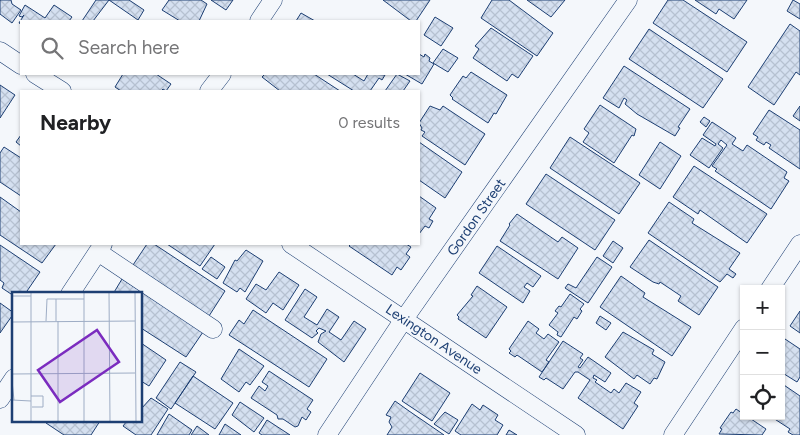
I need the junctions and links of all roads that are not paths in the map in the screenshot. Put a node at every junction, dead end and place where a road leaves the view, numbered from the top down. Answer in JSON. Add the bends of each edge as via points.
{"nodes":[{"id":1,"x":273,"y":0,"type":"edge"},
{"id":2,"x":628,"y":0,"type":"edge"},
{"id":3,"x":260,"y":20,"type":"edge"},
{"id":4,"x":0,"y":51,"type":"edge"},
{"id":5,"x":20,"y":64,"type":"edge"},
{"id":6,"x":37,"y":75,"type":"edge"},
{"id":7,"x":221,"y":75,"type":"edge"},
{"id":8,"x":60,"y":90,"type":"edge"},
{"id":9,"x":210,"y":90,"type":"edge"},
{"id":10,"x":800,"y":244,"type":"edge"},
{"id":11,"x":293,"y":245,"type":"edge"},
{"id":12,"x":101,"y":248,"type":"edge"},
{"id":13,"x":773,"y":285,"type":"edge"},
{"id":14,"x":71,"y":292,"type":"edge"},
{"id":15,"x":404,"y":319,"type":"junction"},
{"id":16,"x":213,"y":329,"type":"dead end"},
{"id":17,"x":743,"y":330,"type":"edge"},
{"id":18,"x":12,"y":381,"type":"edge"},
{"id":19,"x":0,"y":399,"type":"edge"},
{"id":20,"x":327,"y":435,"type":"edge"},
{"id":21,"x":576,"y":435,"type":"edge"},
{"id":22,"x":672,"y":435,"type":"edge"}],
"edges":[{"from":1,"to":3,"type":"street"},
{"from":2,"to":15,"type":"street","name":"Gordon Street"},
{"from":4,"to":5,"type":"street"},
{"from":6,"to":8,"type":"street"},
{"from":7,"to":9,"type":"street"},
{"from":10,"to":13,"type":"street"},
{"from":11,"to":15,"type":"street","name":"Lexington Avenue"},
{"from":12,"to":14,"type":"street"},
{"from":12,"to":16,"type":"street"},
{"from":15,"to":20,"type":"street","name":"Gordon Street"},
{"from":15,"to":21,"type":"street","name":"Lexington Avenue"},
{"from":17,"to":22,"type":"street"},
{"from":18,"to":19,"type":"street"}]}
